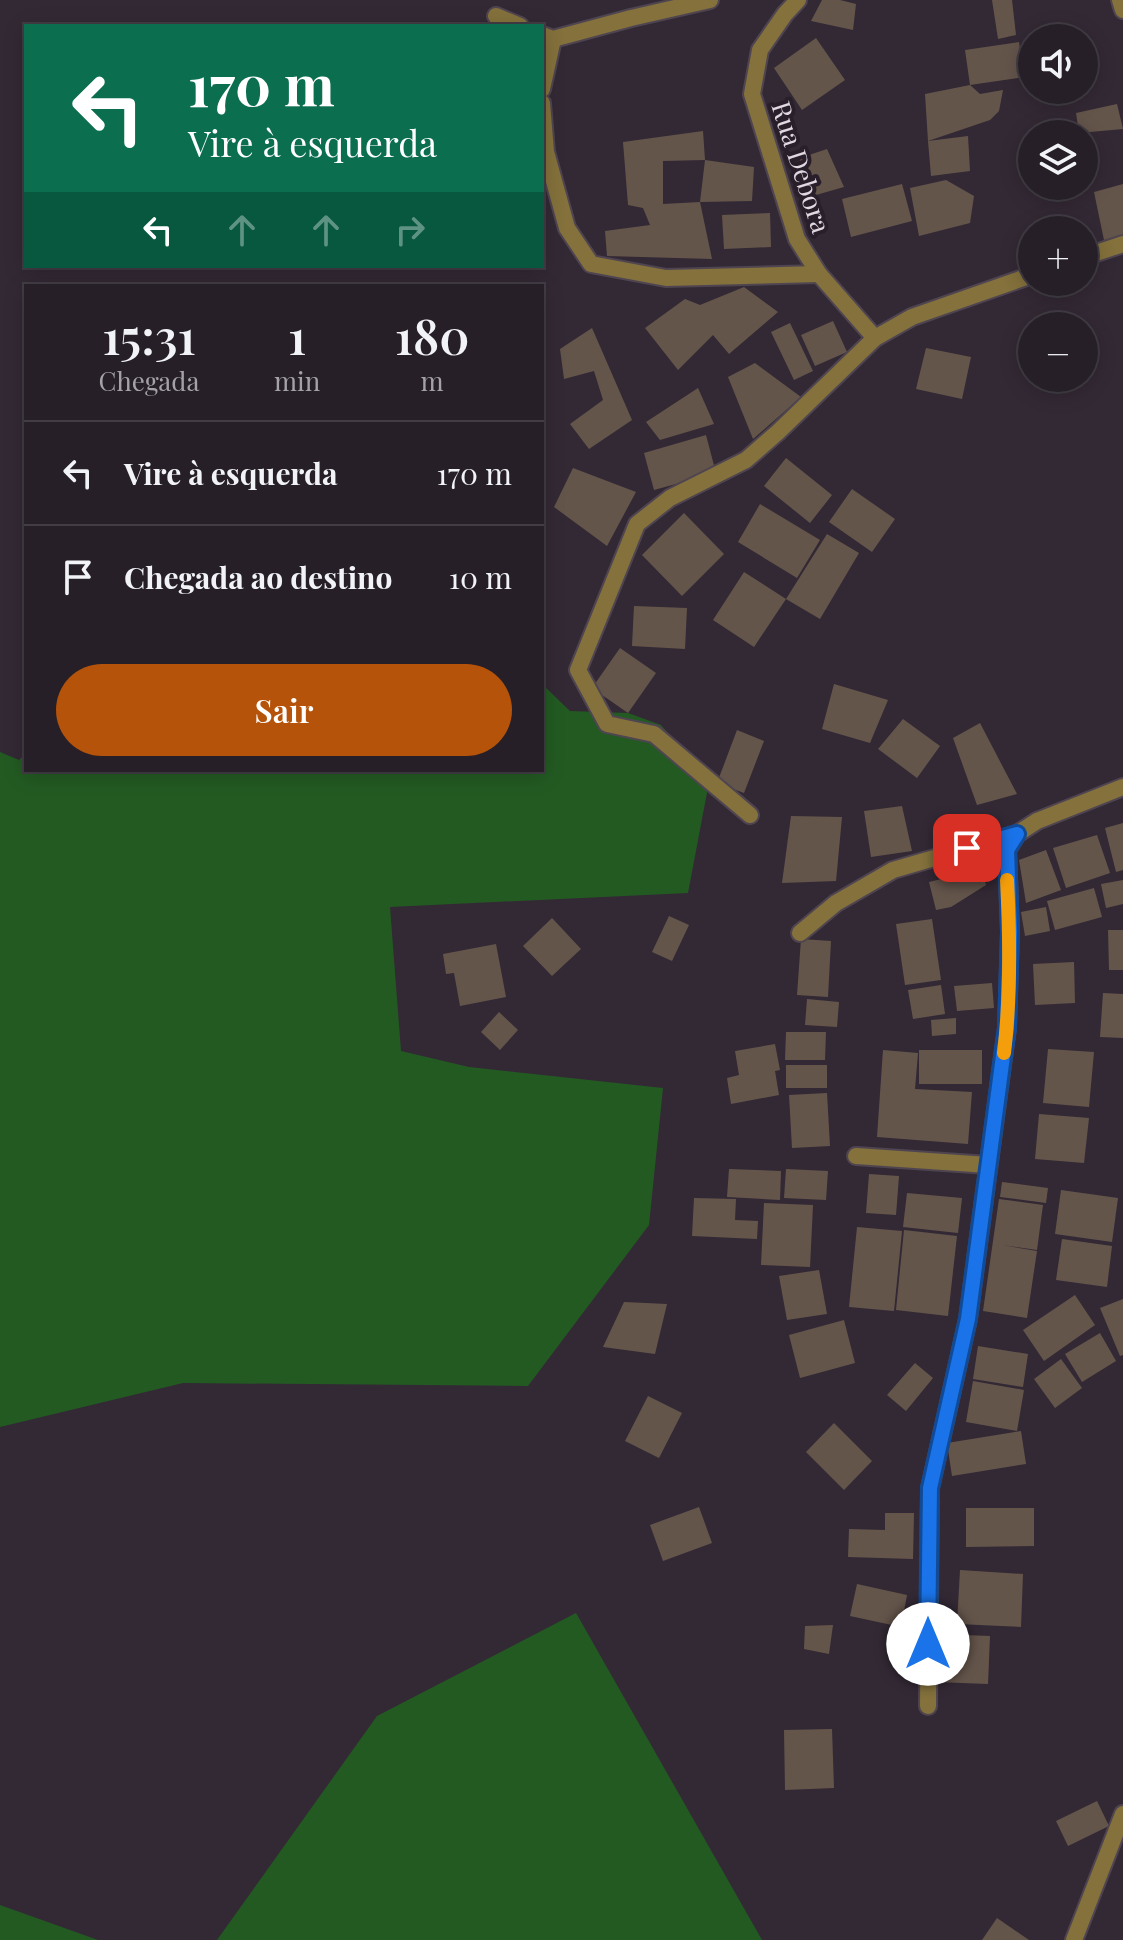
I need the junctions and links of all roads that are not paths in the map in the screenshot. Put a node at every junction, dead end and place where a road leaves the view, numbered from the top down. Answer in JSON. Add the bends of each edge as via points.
{"nodes":[{"id":1,"x":710,"y":0,"type":"edge"},
{"id":2,"x":798,"y":0,"type":"edge"},
{"id":3,"x":1120,"y":0,"type":"edge"},
{"id":4,"x":1123,"y":10,"type":"edge"},
{"id":5,"x":496,"y":16,"type":"dead end"},
{"id":6,"x":515,"y":24,"type":"edge"},
{"id":7,"x":547,"y":37,"type":"edge"},
{"id":8,"x":544,"y":68,"type":"edge"},
{"id":9,"x":544,"y":128,"type":"edge"},
{"id":10,"x":1123,"y":244,"type":"edge"},
{"id":11,"x":1098,"y":252,"type":"edge"},
{"id":12,"x":819,"y":274,"type":"junction"},
{"id":13,"x":1018,"y":280,"type":"edge"},
{"id":14,"x":875,"y":338,"type":"junction"},
{"id":15,"x":1123,"y":787,"type":"edge"},
{"id":16,"x":750,"y":815,"type":"dead end"},
{"id":17,"x":1017,"y":834,"type":"junction"},
{"id":18,"x":800,"y":933,"type":"dead end"},
{"id":19,"x":856,"y":1156,"type":"dead end"},
{"id":20,"x":988,"y":1165,"type":"junction"},
{"id":21,"x":928,"y":1706,"type":"dead end"},
{"id":22,"x":1123,"y":1814,"type":"edge"},
{"id":23,"x":1074,"y":1940,"type":"edge"}],
"edges":[{"from":1,"to":7,"type":"street"},
{"from":2,"to":12,"type":"street","name":"Rua Debora","via":[[760,50],[752,94],[797,239]]},
{"from":3,"to":4,"type":"street"},
{"from":5,"to":6,"type":"street"},
{"from":7,"to":8,"type":"street"},
{"from":9,"to":12,"type":"street","via":[[567,228],[591,264],[666,278]]},
{"from":10,"to":11,"type":"street"},
{"from":12,"to":14,"type":"street","name":"Rua Debora"},
{"from":13,"to":14,"type":"street","via":[[912,317]]},
{"from":14,"to":16,"type":"street","via":[[746,460],[670,498],[637,524],[578,670],[607,724],[654,734]]},
{"from":15,"to":17,"type":"street"},
{"from":17,"to":18,"type":"street","via":[[893,870],[836,903]]},
{"from":17,"to":20,"type":"street","via":[[1007,850],[1007,1028]]},
{"from":19,"to":20,"type":"street"},
{"from":20,"to":21,"type":"street","via":[[968,1319],[930,1488]]},
{"from":22,"to":23,"type":"street"}]}
